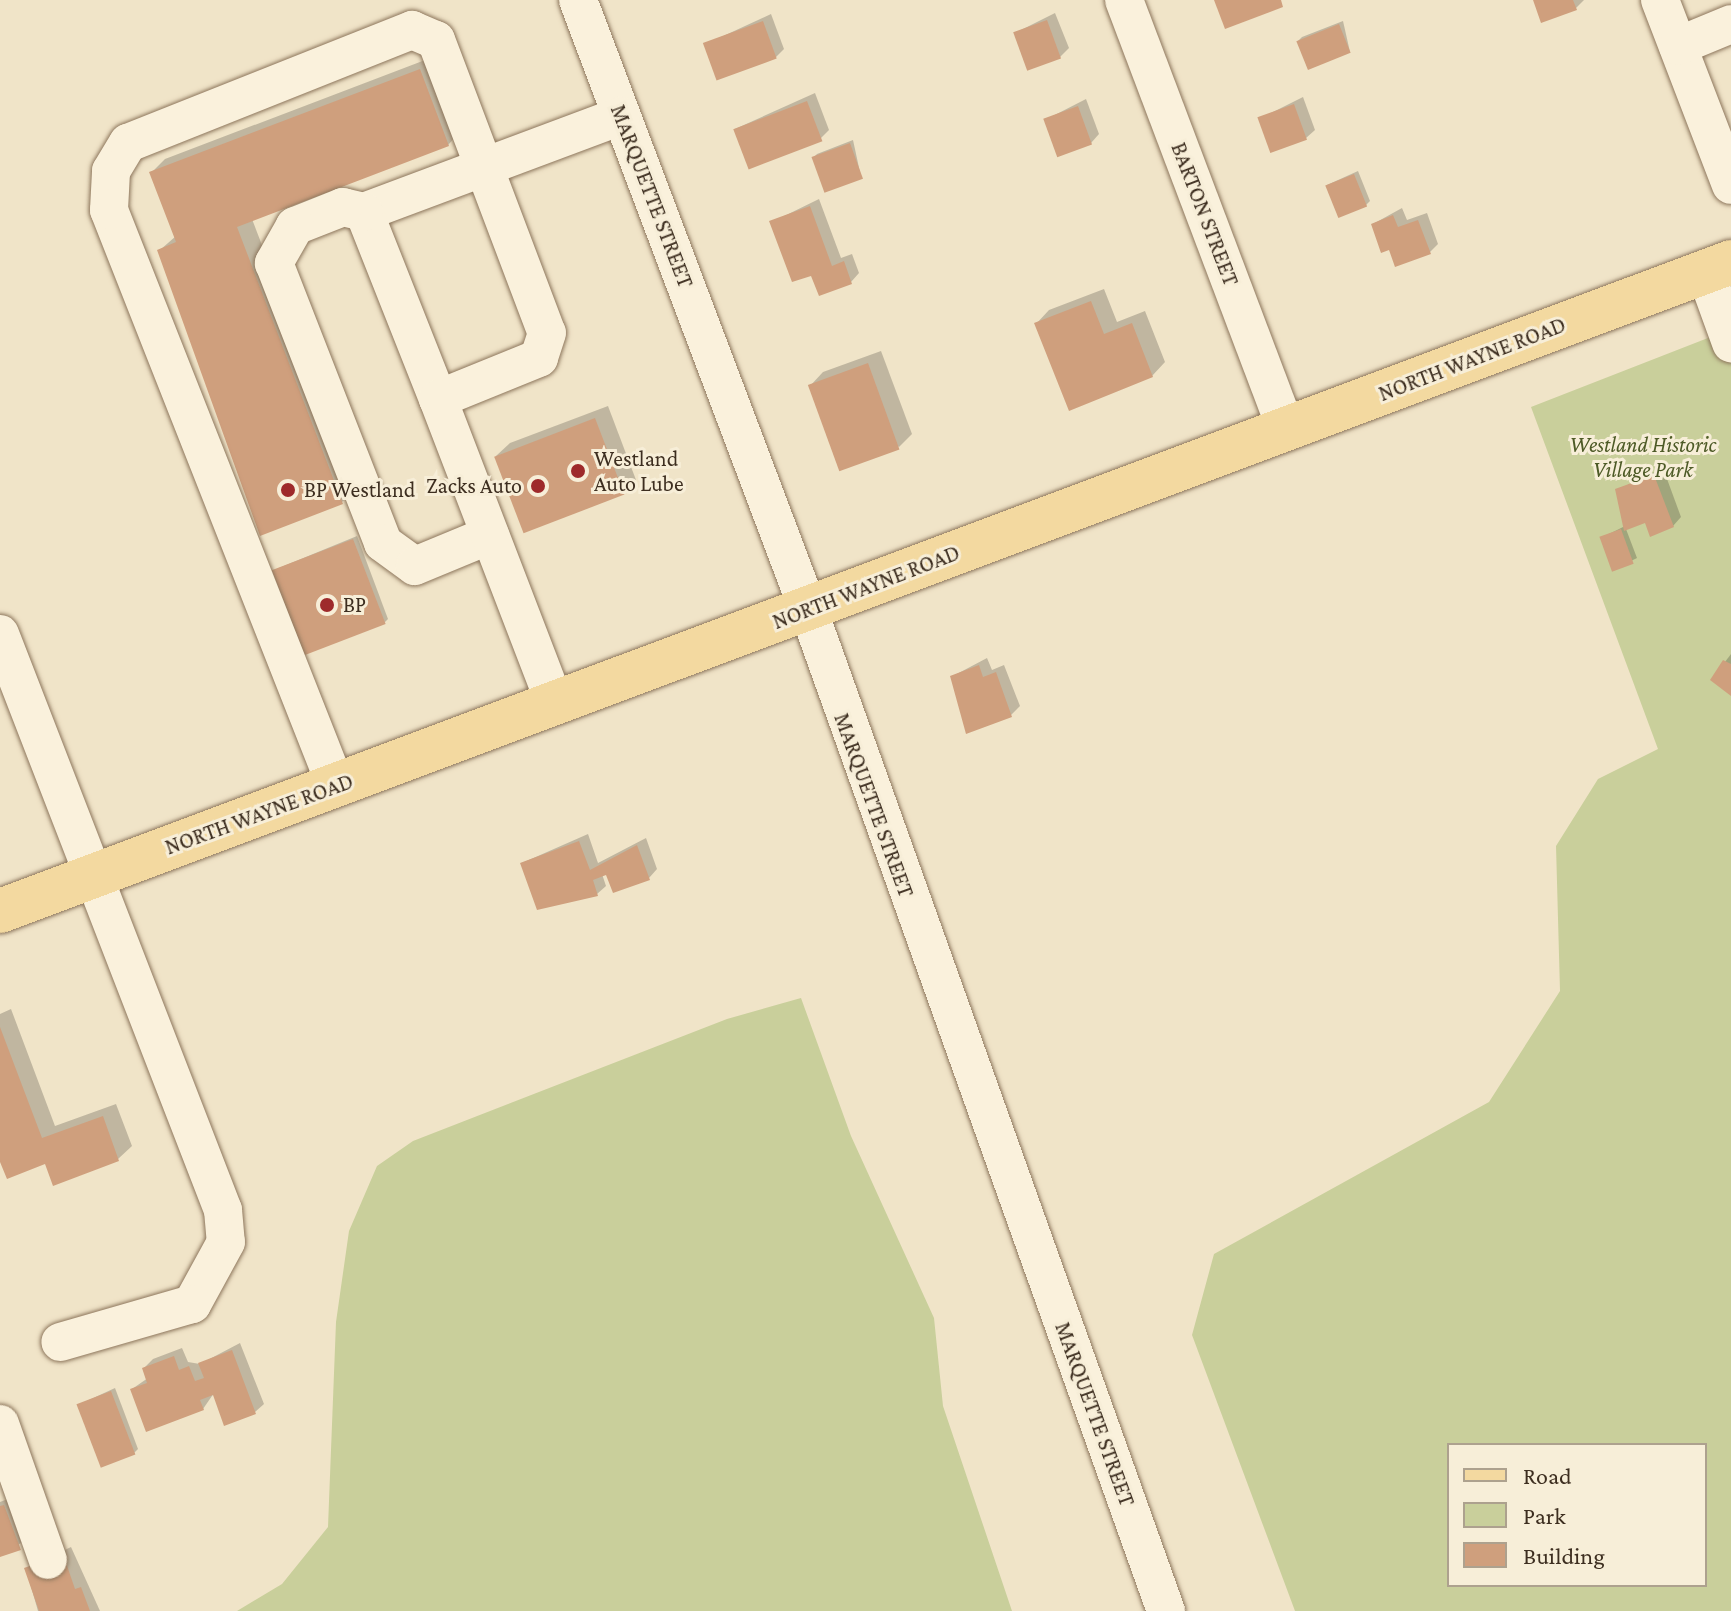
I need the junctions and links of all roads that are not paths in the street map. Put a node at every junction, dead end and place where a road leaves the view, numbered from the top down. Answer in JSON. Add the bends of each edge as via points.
{"nodes":[{"id":1,"x":578,"y":0,"type":"edge"},
{"id":2,"x":1124,"y":0,"type":"edge"},
{"id":3,"x":1660,"y":0,"type":"edge"},
{"id":4,"x":1731,"y":24,"type":"edge"},
{"id":5,"x":1678,"y":46,"type":"junction"},
{"id":6,"x":621,"y":116,"type":"junction"},
{"id":7,"x":484,"y":165,"type":"junction"},
{"id":8,"x":1731,"y":185,"type":"edge"},
{"id":9,"x":364,"y":212,"type":"junction"},
{"id":10,"x":1718,"y":266,"type":"edge"},
{"id":11,"x":1731,"y":343,"type":"edge"},
{"id":12,"x":438,"y":399,"type":"junction"},
{"id":13,"x":1286,"y":429,"type":"junction"},
{"id":14,"x":490,"y":535,"type":"junction"},
{"id":15,"x":808,"y":609,"type":"junction"},
{"id":16,"x":0,"y":634,"type":"edge"},
{"id":17,"x":555,"y":704,"type":"junction"},
{"id":18,"x":336,"y":786,"type":"junction"},
{"id":19,"x":89,"y":877,"type":"junction"},
{"id":20,"x":0,"y":911,"type":"edge"},
{"id":21,"x":60,"y":1342,"type":"dead end"},
{"id":22,"x":0,"y":1424,"type":"edge"},
{"id":23,"x":48,"y":1560,"type":"dead end"},
{"id":24,"x":1166,"y":1611,"type":"edge"}],
"edges":[{"from":1,"to":6,"type":"street","name":"MARQUETTE STREET"},
{"from":2,"to":13,"type":"street","name":"BARTON STREET"},
{"from":3,"to":5,"type":"street"},
{"from":4,"to":5,"type":"street"},
{"from":5,"to":8,"type":"street"},
{"from":6,"to":7,"type":"street"},
{"from":6,"to":15,"type":"street","name":"MARQUETTE STREET"},
{"from":7,"to":9,"type":"street"},
{"from":7,"to":12,"type":"street","via":[[547,333],[539,358]]},
{"from":7,"to":18,"type":"street","via":[[436,40],[412,30],[128,143],[111,171],[109,210]]},
{"from":9,"to":12,"type":"street"},
{"from":9,"to":14,"type":"street","via":[[343,207],[295,226],[274,263],[371,513],[383,543],[415,566]]},
{"from":10,"to":11,"type":"street"},
{"from":10,"to":13,"type":"main road","name":"NORTH WAYNE ROAD"},
{"from":12,"to":14,"type":"street"},
{"from":13,"to":15,"type":"main road","name":"NORTH WAYNE ROAD"},
{"from":14,"to":17,"type":"street"},
{"from":15,"to":17,"type":"main road","name":"NORTH WAYNE ROAD"},
{"from":15,"to":24,"type":"street","name":"MARQUETTE STREET"},
{"from":16,"to":19,"type":"street"},
{"from":17,"to":18,"type":"main road","name":"NORTH WAYNE ROAD"},
{"from":18,"to":19,"type":"main road","name":"NORTH WAYNE ROAD"},
{"from":19,"to":20,"type":"main road","name":"NORTH WAYNE ROAD"},
{"from":19,"to":21,"type":"street","via":[[223,1210],[226,1242],[192,1304]]},
{"from":22,"to":23,"type":"street"}]}
